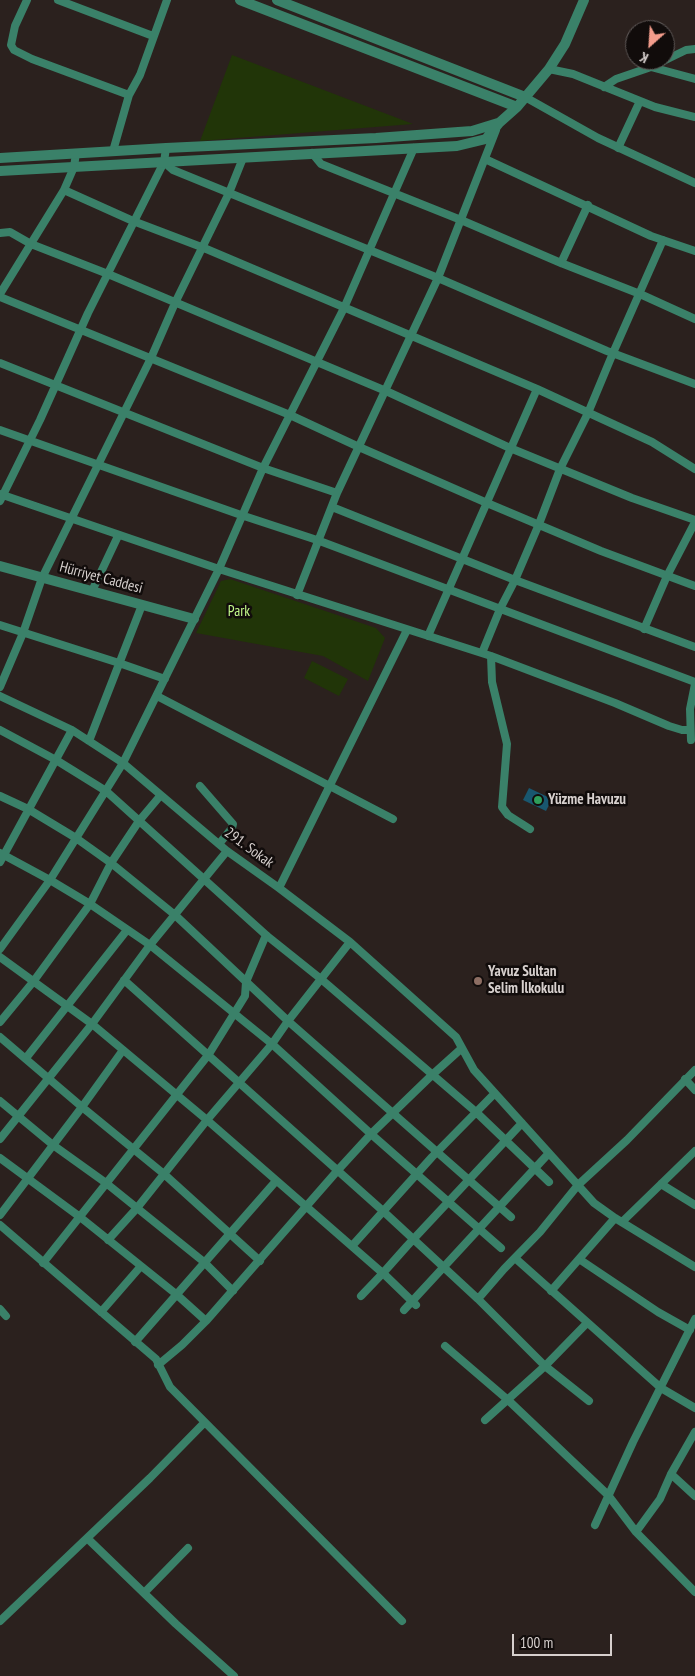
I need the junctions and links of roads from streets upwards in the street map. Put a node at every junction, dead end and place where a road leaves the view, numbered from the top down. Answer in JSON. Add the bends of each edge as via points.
{"nodes":[{"id":1,"x":27,"y":0,"type":"edge"},
{"id":2,"x":58,"y":0,"type":"edge"},
{"id":3,"x":167,"y":0,"type":"edge"},
{"id":4,"x":240,"y":0,"type":"edge"},
{"id":5,"x":277,"y":0,"type":"edge"},
{"id":6,"x":584,"y":0,"type":"edge"},
{"id":7,"x":153,"y":36,"type":"junction"},
{"id":8,"x":695,"y":50,"type":"edge"},
{"id":9,"x":675,"y":55,"type":"edge"},
{"id":10,"x":549,"y":69,"type":"junction"},
{"id":11,"x":642,"y":70,"type":"edge"},
{"id":12,"x":662,"y":70,"type":"edge"},
{"id":13,"x":695,"y":79,"type":"edge"},
{"id":14,"x":604,"y":87,"type":"junction"},
{"id":15,"x":129,"y":96,"type":"junction"},
{"id":16,"x":525,"y":97,"type":"junction"},
{"id":17,"x":640,"y":101,"type":"junction"},
{"id":18,"x":517,"y":107,"type":"junction"},
{"id":19,"x":695,"y":117,"type":"edge"},
{"id":20,"x":499,"y":123,"type":"junction"},
{"id":21,"x":166,"y":148,"type":"junction"},
{"id":22,"x":414,"y":148,"type":"junction"},
{"id":23,"x":618,"y":148,"type":"junction"},
{"id":24,"x":113,"y":151,"type":"junction"},
{"id":25,"x":312,"y":153,"type":"junction"},
{"id":26,"x":76,"y":154,"type":"junction"},
{"id":27,"x":0,"y":158,"type":"edge"},
{"id":28,"x":243,"y":158,"type":"junction"},
{"id":29,"x":485,"y":159,"type":"junction"},
{"id":30,"x":164,"y":162,"type":"junction"},
{"id":31,"x":74,"y":166,"type":"junction"},
{"id":32,"x":0,"y":171,"type":"edge"},
{"id":33,"x":695,"y":182,"type":"edge"},
{"id":34,"x":64,"y":190,"type":"junction"},
{"id":35,"x":229,"y":193,"type":"junction"},
{"id":36,"x":395,"y":194,"type":"junction"},
{"id":37,"x":588,"y":206,"type":"junction"},
{"id":38,"x":461,"y":220,"type":"junction"},
{"id":39,"x":133,"y":221,"type":"junction"},
{"id":40,"x":0,"y":233,"type":"edge"},
{"id":41,"x":663,"y":240,"type":"junction"},
{"id":42,"x":31,"y":244,"type":"junction"},
{"id":43,"x":204,"y":248,"type":"junction"},
{"id":44,"x":369,"y":250,"type":"junction"},
{"id":45,"x":695,"y":251,"type":"edge"},
{"id":46,"x":561,"y":263,"type":"junction"},
{"id":47,"x":108,"y":274,"type":"junction"},
{"id":48,"x":438,"y":278,"type":"junction"},
{"id":49,"x":640,"y":294,"type":"junction"},
{"id":50,"x":0,"y":296,"type":"edge"},
{"id":51,"x":175,"y":303,"type":"junction"},
{"id":52,"x":344,"y":308,"type":"junction"},
{"id":53,"x":695,"y":319,"type":"edge"},
{"id":54,"x":80,"y":330,"type":"junction"},
{"id":55,"x":412,"y":337,"type":"junction"},
{"id":56,"x":613,"y":353,"type":"junction"},
{"id":57,"x":151,"y":358,"type":"junction"},
{"id":58,"x":316,"y":361,"type":"junction"},
{"id":59,"x":0,"y":363,"type":"edge"},
{"id":60,"x":56,"y":384,"type":"junction"},
{"id":61,"x":695,"y":384,"type":"edge"},
{"id":62,"x":537,"y":389,"type":"junction"},
{"id":63,"x":386,"y":391,"type":"junction"},
{"id":64,"x":124,"y":413,"type":"junction"},
{"id":65,"x":588,"y":413,"type":"junction"},
{"id":66,"x":290,"y":415,"type":"junction"},
{"id":67,"x":0,"y":430,"type":"edge"},
{"id":68,"x":30,"y":440,"type":"junction"},
{"id":69,"x":359,"y":447,"type":"junction"},
{"id":70,"x":510,"y":448,"type":"junction"},
{"id":71,"x":98,"y":464,"type":"junction"},
{"id":72,"x":263,"y":468,"type":"junction"},
{"id":73,"x":560,"y":469,"type":"junction"},
{"id":74,"x":695,"y":469,"type":"edge"},
{"id":75,"x":337,"y":493,"type":"junction"},
{"id":76,"x":1,"y":496,"type":"edge"},
{"id":77,"x":487,"y":503,"type":"junction"},
{"id":78,"x":332,"y":507,"type":"junction"},
{"id":79,"x":241,"y":515,"type":"junction"},
{"id":80,"x":70,"y":519,"type":"junction"},
{"id":81,"x":695,"y":521,"type":"edge"},
{"id":82,"x":539,"y":524,"type":"junction"},
{"id":83,"x":118,"y":536,"type":"junction"},
{"id":84,"x":317,"y":540,"type":"junction"},
{"id":85,"x":462,"y":558,"type":"junction"},
{"id":86,"x":0,"y":566,"type":"edge"},
{"id":87,"x":219,"y":569,"type":"junction"},
{"id":88,"x":667,"y":576,"type":"junction"},
{"id":89,"x":42,"y":578,"type":"junction"},
{"id":90,"x":515,"y":580,"type":"junction"},
{"id":91,"x":695,"y":586,"type":"edge"},
{"id":92,"x":449,"y":589,"type":"junction"},
{"id":93,"x":92,"y":591,"type":"junction"},
{"id":94,"x":297,"y":594,"type":"junction"},
{"id":95,"x":142,"y":605,"type":"junction"},
{"id":96,"x":500,"y":608,"type":"junction"},
{"id":97,"x":194,"y":619,"type":"junction"},
{"id":98,"x":0,"y":624,"type":"edge"},
{"id":99,"x":644,"y":629,"type":"junction"},
{"id":100,"x":407,"y":630,"type":"junction"},
{"id":101,"x":23,"y":633,"type":"junction"},
{"id":102,"x":428,"y":636,"type":"junction"},
{"id":103,"x":695,"y":647,"type":"edge"},
{"id":104,"x":482,"y":653,"type":"junction"},
{"id":105,"x":491,"y":656,"type":"junction"},
{"id":106,"x":119,"y":663,"type":"junction"},
{"id":107,"x":165,"y":679,"type":"junction"},
{"id":108,"x":695,"y":683,"type":"edge"},
{"id":109,"x":0,"y":687,"type":"edge"},
{"id":110,"x":0,"y":696,"type":"edge"},
{"id":111,"x":157,"y":696,"type":"junction"},
{"id":112,"x":0,"y":730,"type":"edge"},
{"id":113,"x":72,"y":730,"type":"junction"},
{"id":114,"x":690,"y":730,"type":"junction"},
{"id":115,"x":691,"y":740,"type":"dead end"},
{"id":116,"x":89,"y":741,"type":"junction"},
{"id":117,"x":56,"y":760,"type":"junction"},
{"id":118,"x":123,"y":763,"type":"junction"},
{"id":119,"x":200,"y":786,"type":"dead end"},
{"id":120,"x":328,"y":786,"type":"junction"},
{"id":121,"x":106,"y":791,"type":"junction"},
{"id":122,"x":0,"y":796,"type":"edge"},
{"id":123,"x":160,"y":796,"type":"junction"},
{"id":124,"x":28,"y":809,"type":"junction"},
{"id":125,"x":394,"y":819,"type":"dead end"},
{"id":126,"x":140,"y":821,"type":"junction"},
{"id":127,"x":530,"y":829,"type":"dead end"},
{"id":128,"x":76,"y":838,"type":"junction"},
{"id":129,"x":219,"y":844,"type":"junction"},
{"id":130,"x":227,"y":851,"type":"junction"},
{"id":131,"x":1,"y":857,"type":"edge"},
{"id":132,"x":111,"y":863,"type":"junction"},
{"id":133,"x":204,"y":879,"type":"junction"},
{"id":134,"x":50,"y":880,"type":"junction"},
{"id":135,"x":279,"y":888,"type":"junction"},
{"id":136,"x":90,"y":904,"type":"junction"},
{"id":137,"x":175,"y":915,"type":"junction"},
{"id":138,"x":127,"y":930,"type":"junction"},
{"id":139,"x":266,"y":935,"type":"junction"},
{"id":140,"x":350,"y":942,"type":"junction"},
{"id":141,"x":150,"y":945,"type":"junction"},
{"id":142,"x":0,"y":949,"type":"edge"},
{"id":143,"x":0,"y":957,"type":"edge"},
{"id":144,"x":321,"y":979,"type":"junction"},
{"id":145,"x":124,"y":980,"type":"junction"},
{"id":146,"x":33,"y":982,"type":"junction"},
{"id":147,"x":246,"y":982,"type":"junction"},
{"id":148,"x":66,"y":1006,"type":"junction"},
{"id":149,"x":234,"y":1014,"type":"junction"},
{"id":150,"x":288,"y":1021,"type":"junction"},
{"id":151,"x":0,"y":1022,"type":"edge"},
{"id":152,"x":92,"y":1024,"type":"junction"},
{"id":153,"x":0,"y":1037,"type":"edge"},
{"id":154,"x":272,"y":1044,"type":"junction"},
{"id":155,"x":462,"y":1048,"type":"junction"},
{"id":156,"x":123,"y":1050,"type":"junction"},
{"id":157,"x":208,"y":1054,"type":"junction"},
{"id":158,"x":26,"y":1058,"type":"junction"},
{"id":159,"x":695,"y":1070,"type":"edge"},
{"id":160,"x":432,"y":1075,"type":"junction"},
{"id":161,"x":49,"y":1079,"type":"junction"},
{"id":162,"x":685,"y":1079,"type":"junction"},
{"id":163,"x":240,"y":1082,"type":"junction"},
{"id":164,"x":695,"y":1090,"type":"edge"},
{"id":165,"x":495,"y":1093,"type":"junction"},
{"id":166,"x":177,"y":1095,"type":"junction"},
{"id":167,"x":0,"y":1100,"type":"edge"},
{"id":168,"x":82,"y":1107,"type":"junction"},
{"id":169,"x":476,"y":1112,"type":"junction"},
{"id":170,"x":393,"y":1113,"type":"junction"},
{"id":171,"x":19,"y":1116,"type":"junction"},
{"id":172,"x":207,"y":1120,"type":"junction"},
{"id":173,"x":522,"y":1123,"type":"junction"},
{"id":174,"x":371,"y":1134,"type":"junction"},
{"id":175,"x":0,"y":1139,"type":"edge"},
{"id":176,"x":505,"y":1140,"type":"junction"},
{"id":177,"x":53,"y":1145,"type":"junction"},
{"id":178,"x":134,"y":1148,"type":"junction"},
{"id":179,"x":695,"y":1151,"type":"edge"},
{"id":180,"x":437,"y":1152,"type":"junction"},
{"id":181,"x":549,"y":1153,"type":"junction"},
{"id":182,"x":0,"y":1158,"type":"edge"},
{"id":183,"x":535,"y":1168,"type":"junction"},
{"id":184,"x":338,"y":1170,"type":"junction"},
{"id":185,"x":164,"y":1174,"type":"junction"},
{"id":186,"x":417,"y":1174,"type":"junction"},
{"id":187,"x":28,"y":1178,"type":"junction"},
{"id":188,"x":276,"y":1181,"type":"junction"},
{"id":189,"x":470,"y":1181,"type":"junction"},
{"id":190,"x":549,"y":1182,"type":"dead end"},
{"id":191,"x":106,"y":1183,"type":"junction"},
{"id":192,"x":661,"y":1184,"type":"junction"},
{"id":193,"x":578,"y":1185,"type":"junction"},
{"id":194,"x":449,"y":1202,"type":"junction"},
{"id":195,"x":695,"y":1205,"type":"edge"},
{"id":196,"x":306,"y":1206,"type":"junction"},
{"id":197,"x":499,"y":1207,"type":"junction"},
{"id":198,"x":137,"y":1208,"type":"junction"},
{"id":199,"x":384,"y":1211,"type":"junction"},
{"id":200,"x":0,"y":1215,"type":"edge"},
{"id":201,"x":511,"y":1217,"type":"dead end"},
{"id":202,"x":80,"y":1218,"type":"junction"},
{"id":203,"x":619,"y":1220,"type":"junction"},
{"id":204,"x":0,"y":1225,"type":"edge"},
{"id":205,"x":479,"y":1228,"type":"junction"},
{"id":206,"x":230,"y":1232,"type":"junction"},
{"id":207,"x":414,"y":1239,"type":"junction"},
{"id":208,"x":108,"y":1240,"type":"junction"},
{"id":209,"x":352,"y":1246,"type":"junction"},
{"id":210,"x":501,"y":1248,"type":"dead end"},
{"id":211,"x":515,"y":1258,"type":"junction"},
{"id":212,"x":579,"y":1259,"type":"junction"},
{"id":213,"x":260,"y":1260,"type":"junction"},
{"id":214,"x":204,"y":1262,"type":"junction"},
{"id":215,"x":43,"y":1263,"type":"junction"},
{"id":216,"x":141,"y":1266,"type":"junction"},
{"id":217,"x":443,"y":1266,"type":"junction"},
{"id":218,"x":695,"y":1267,"type":"edge"},
{"id":219,"x":383,"y":1274,"type":"junction"},
{"id":220,"x":233,"y":1291,"type":"junction"},
{"id":221,"x":551,"y":1291,"type":"junction"},
{"id":222,"x":176,"y":1294,"type":"junction"},
{"id":223,"x":361,"y":1296,"type":"dead end"},
{"id":224,"x":478,"y":1299,"type":"junction"},
{"id":225,"x":414,"y":1303,"type":"junction"},
{"id":226,"x":0,"y":1310,"type":"edge"},
{"id":227,"x":404,"y":1310,"type":"dead end"},
{"id":228,"x":101,"y":1312,"type":"junction"},
{"id":229,"x":6,"y":1316,"type":"dead end"},
{"id":230,"x":695,"y":1319,"type":"edge"},
{"id":231,"x":206,"y":1321,"type":"junction"},
{"id":232,"x":587,"y":1323,"type":"junction"},
{"id":233,"x":690,"y":1330,"type":"junction"},
{"id":234,"x":135,"y":1342,"type":"junction"},
{"id":235,"x":445,"y":1346,"type":"dead end"},
{"id":236,"x":158,"y":1365,"type":"junction"},
{"id":237,"x":545,"y":1366,"type":"junction"},
{"id":238,"x":661,"y":1388,"type":"junction"},
{"id":239,"x":508,"y":1400,"type":"junction"},
{"id":240,"x":589,"y":1401,"type":"dead end"},
{"id":241,"x":695,"y":1408,"type":"edge"},
{"id":242,"x":485,"y":1420,"type":"dead end"},
{"id":243,"x":204,"y":1423,"type":"junction"},
{"id":244,"x":695,"y":1432,"type":"edge"},
{"id":245,"x":671,"y":1474,"type":"junction"},
{"id":246,"x":608,"y":1496,"type":"junction"},
{"id":247,"x":695,"y":1496,"type":"edge"},
{"id":248,"x":595,"y":1525,"type":"dead end"},
{"id":249,"x":636,"y":1532,"type":"junction"},
{"id":250,"x":87,"y":1538,"type":"junction"},
{"id":251,"x":188,"y":1548,"type":"dead end"},
{"id":252,"x":144,"y":1592,"type":"junction"},
{"id":253,"x":695,"y":1592,"type":"edge"},
{"id":254,"x":0,"y":1621,"type":"edge"},
{"id":255,"x":402,"y":1621,"type":"dead end"},
{"id":256,"x":234,"y":1676,"type":"edge"}],
"edges":[{"from":1,"to":15,"type":"street","via":[[10,45],[14,50]]},
{"from":2,"to":7,"type":"street"},
{"from":3,"to":7,"type":"street"},
{"from":4,"to":18,"type":"street"},
{"from":5,"to":16,"type":"street"},
{"from":6,"to":10,"type":"street","via":[[565,44]]},
{"from":7,"to":15,"type":"street"},
{"from":8,"to":9,"type":"street"},
{"from":10,"to":14,"type":"street","via":[[573,74]]},
{"from":10,"to":16,"type":"street"},
{"from":11,"to":14,"type":"street"},
{"from":12,"to":13,"type":"street"},
{"from":14,"to":17,"type":"street"},
{"from":15,"to":24,"type":"street"},
{"from":16,"to":18,"type":"street"},
{"from":16,"to":23,"type":"street"},
{"from":17,"to":19,"type":"street"},
{"from":17,"to":23,"type":"street"},
{"from":18,"to":20,"type":"street"},
{"from":20,"to":21,"type":"street","via":[[472,131]]},
{"from":20,"to":22,"type":"street","via":[[486,139],[456,146]]},
{"from":20,"to":29,"type":"street"},
{"from":21,"to":24,"type":"street"},
{"from":21,"to":30,"type":"street"},
{"from":22,"to":25,"type":"street"},
{"from":22,"to":36,"type":"street"},
{"from":23,"to":33,"type":"street"},
{"from":24,"to":26,"type":"street"},
{"from":25,"to":28,"type":"street"},
{"from":25,"to":36,"type":"street","via":[[321,164]]},
{"from":26,"to":27,"type":"street"},
{"from":26,"to":31,"type":"street"},
{"from":28,"to":30,"type":"street"},
{"from":28,"to":35,"type":"street"},
{"from":29,"to":37,"type":"street"},
{"from":29,"to":38,"type":"street"},
{"from":30,"to":31,"type":"street"},
{"from":30,"to":35,"type":"street","via":[[173,170]]},
{"from":30,"to":39,"type":"street"},
{"from":31,"to":32,"type":"street"},
{"from":31,"to":34,"type":"street"},
{"from":34,"to":39,"type":"street"},
{"from":34,"to":42,"type":"street"},
{"from":35,"to":43,"type":"street"},
{"from":35,"to":44,"type":"street"},
{"from":36,"to":38,"type":"street"},
{"from":36,"to":44,"type":"street"},
{"from":37,"to":41,"type":"street"},
{"from":37,"to":46,"type":"street"},
{"from":38,"to":46,"type":"street"},
{"from":38,"to":48,"type":"street"},
{"from":39,"to":43,"type":"street"},
{"from":39,"to":47,"type":"street"},
{"from":40,"to":42,"type":"street","via":[[10,232]]},
{"from":41,"to":45,"type":"street"},
{"from":41,"to":49,"type":"street"},
{"from":42,"to":47,"type":"street"},
{"from":42,"to":50,"type":"street"},
{"from":43,"to":51,"type":"street"},
{"from":43,"to":52,"type":"street"},
{"from":44,"to":48,"type":"street"},
{"from":44,"to":52,"type":"street"},
{"from":46,"to":49,"type":"street"},
{"from":47,"to":51,"type":"street"},
{"from":47,"to":54,"type":"street"},
{"from":48,"to":55,"type":"street"},
{"from":48,"to":56,"type":"street"},
{"from":49,"to":53,"type":"street"},
{"from":49,"to":56,"type":"street"},
{"from":50,"to":54,"type":"street"},
{"from":51,"to":57,"type":"street"},
{"from":51,"to":58,"type":"street"},
{"from":52,"to":55,"type":"street"},
{"from":52,"to":58,"type":"street"},
{"from":54,"to":57,"type":"street"},
{"from":54,"to":60,"type":"street"},
{"from":55,"to":62,"type":"street"},
{"from":55,"to":63,"type":"street"},
{"from":56,"to":61,"type":"street"},
{"from":56,"to":65,"type":"street"},
{"from":57,"to":64,"type":"street"},
{"from":57,"to":66,"type":"street"},
{"from":58,"to":63,"type":"street"},
{"from":58,"to":66,"type":"street"},
{"from":59,"to":60,"type":"street"},
{"from":60,"to":64,"type":"street"},
{"from":60,"to":68,"type":"street"},
{"from":62,"to":65,"type":"street"},
{"from":62,"to":70,"type":"street"},
{"from":63,"to":69,"type":"street"},
{"from":63,"to":70,"type":"street"},
{"from":64,"to":71,"type":"street"},
{"from":64,"to":72,"type":"street"},
{"from":65,"to":73,"type":"street"},
{"from":65,"to":74,"type":"street","via":[[652,442]]},
{"from":66,"to":69,"type":"street"},
{"from":66,"to":72,"type":"street"},
{"from":67,"to":68,"type":"street"},
{"from":68,"to":71,"type":"street"},
{"from":68,"to":76,"type":"street"},
{"from":69,"to":75,"type":"street"},
{"from":69,"to":77,"type":"street"},
{"from":70,"to":73,"type":"street"},
{"from":70,"to":77,"type":"street"},
{"from":71,"to":79,"type":"street"},
{"from":71,"to":80,"type":"street"},
{"from":72,"to":75,"type":"street"},
{"from":72,"to":79,"type":"street"},
{"from":73,"to":81,"type":"street"},
{"from":73,"to":82,"type":"street"},
{"from":75,"to":78,"type":"street"},
{"from":76,"to":80,"type":"street"},
{"from":77,"to":82,"type":"street"},
{"from":77,"to":85,"type":"street"},
{"from":78,"to":84,"type":"street"},
{"from":78,"to":85,"type":"street"},
{"from":79,"to":84,"type":"street"},
{"from":79,"to":87,"type":"street"},
{"from":80,"to":83,"type":"street"},
{"from":80,"to":89,"type":"street"},
{"from":81,"to":88,"type":"street"},
{"from":82,"to":88,"type":"street"},
{"from":82,"to":90,"type":"street"},
{"from":83,"to":87,"type":"street"},
{"from":83,"to":93,"type":"street"},
{"from":84,"to":92,"type":"street"},
{"from":84,"to":94,"type":"street"},
{"from":85,"to":90,"type":"street"},
{"from":85,"to":92,"type":"street"},
{"from":86,"to":89,"type":"street","name":"Hürriyet Caddesi"},
{"from":87,"to":94,"type":"street"},
{"from":87,"to":97,"type":"street"},
{"from":88,"to":91,"type":"street"},
{"from":88,"to":99,"type":"street"},
{"from":89,"to":93,"type":"street","name":"Hürriyet Caddesi"},
{"from":89,"to":101,"type":"street"},
{"from":90,"to":96,"type":"street"},
{"from":90,"to":99,"type":"street"},
{"from":92,"to":96,"type":"street"},
{"from":92,"to":102,"type":"street"},
{"from":93,"to":95,"type":"street","name":"Hürriyet Caddesi"},
{"from":94,"to":100,"type":"street"},
{"from":95,"to":97,"type":"street","name":"Hürriyet Caddesi"},
{"from":95,"to":106,"type":"street"},
{"from":96,"to":104,"type":"street"},
{"from":96,"to":108,"type":"street"},
{"from":97,"to":107,"type":"street"},
{"from":98,"to":101,"type":"street"},
{"from":99,"to":103,"type":"street"},
{"from":100,"to":102,"type":"street"},
{"from":100,"to":120,"type":"street"},
{"from":101,"to":106,"type":"street"},
{"from":101,"to":109,"type":"street"},
{"from":102,"to":104,"type":"street"},
{"from":104,"to":105,"type":"street"},
{"from":105,"to":114,"type":"street","via":[[669,726]]},
{"from":105,"to":127,"type":"street","via":[[492,682],[507,744],[502,808]]},
{"from":106,"to":107,"type":"street"},
{"from":106,"to":116,"type":"street"},
{"from":107,"to":111,"type":"street"},
{"from":108,"to":114,"type":"street"},
{"from":110,"to":113,"type":"street","name":"291. Sokak"},
{"from":111,"to":118,"type":"street"},
{"from":111,"to":120,"type":"street"},
{"from":112,"to":117,"type":"street"},
{"from":113,"to":116,"type":"street","name":"291. Sokak"},
{"from":113,"to":117,"type":"street"},
{"from":114,"to":115,"type":"street"},
{"from":116,"to":118,"type":"street","name":"291. Sokak"},
{"from":117,"to":121,"type":"street"},
{"from":117,"to":124,"type":"street"},
{"from":118,"to":121,"type":"street"},
{"from":118,"to":123,"type":"street","name":"291. Sokak"},
{"from":119,"to":129,"type":"street","via":[[233,824]]},
{"from":120,"to":125,"type":"street"},
{"from":120,"to":135,"type":"street"},
{"from":121,"to":126,"type":"street"},
{"from":121,"to":128,"type":"street"},
{"from":122,"to":124,"type":"street"},
{"from":123,"to":126,"type":"street"},
{"from":123,"to":129,"type":"street","name":"291. Sokak"},
{"from":124,"to":128,"type":"street"},
{"from":124,"to":131,"type":"street"},
{"from":126,"to":132,"type":"street"},
{"from":126,"to":133,"type":"street"},
{"from":128,"to":132,"type":"street"},
{"from":128,"to":134,"type":"street"},
{"from":129,"to":130,"type":"street","name":"291. Sokak"},
{"from":130,"to":133,"type":"street"},
{"from":130,"to":135,"type":"street","name":"291. Sokak"},
{"from":131,"to":134,"type":"street"},
{"from":132,"to":136,"type":"street"},
{"from":132,"to":137,"type":"street"},
{"from":133,"to":137,"type":"street"},
{"from":133,"to":139,"type":"street"},
{"from":134,"to":136,"type":"street"},
{"from":134,"to":142,"type":"street"},
{"from":135,"to":140,"type":"street","name":"291. Sokak"},
{"from":136,"to":138,"type":"street"},
{"from":136,"to":146,"type":"street"},
{"from":137,"to":141,"type":"street"},
{"from":137,"to":147,"type":"street"},
{"from":138,"to":141,"type":"street"},
{"from":138,"to":148,"type":"street"},
{"from":139,"to":144,"type":"street"},
{"from":139,"to":147,"type":"street"},
{"from":140,"to":144,"type":"street"},
{"from":140,"to":155,"type":"street","name":"291. Sokak","via":[[456,1037]]},
{"from":141,"to":145,"type":"street"},
{"from":141,"to":149,"type":"street"},
{"from":143,"to":146,"type":"street"},
{"from":144,"to":150,"type":"street"},
{"from":144,"to":160,"type":"street"},
{"from":145,"to":152,"type":"street"},
{"from":145,"to":157,"type":"street"},
{"from":146,"to":148,"type":"street"},
{"from":146,"to":151,"type":"street"},
{"from":147,"to":149,"type":"street","via":[[245,996]]},
{"from":147,"to":150,"type":"street"},
{"from":148,"to":152,"type":"street"},
{"from":148,"to":158,"type":"street"},
{"from":149,"to":154,"type":"street"},
{"from":149,"to":157,"type":"street"},
{"from":150,"to":154,"type":"street"},
{"from":150,"to":170,"type":"street"},
{"from":152,"to":156,"type":"street"},
{"from":152,"to":161,"type":"street"},
{"from":153,"to":158,"type":"street"},
{"from":154,"to":163,"type":"street"},
{"from":154,"to":174,"type":"street"},
{"from":155,"to":160,"type":"street"},
{"from":155,"to":165,"type":"street","name":"291. Sokak","via":[[474,1070]]},
{"from":156,"to":166,"type":"street"},
{"from":156,"to":168,"type":"street"},
{"from":157,"to":163,"type":"street"},
{"from":157,"to":166,"type":"street"},
{"from":158,"to":161,"type":"street"},
{"from":159,"to":162,"type":"street"},
{"from":160,"to":169,"type":"street"},
{"from":160,"to":170,"type":"street"},
{"from":161,"to":168,"type":"street"},
{"from":161,"to":171,"type":"street"},
{"from":162,"to":164,"type":"street"},
{"from":162,"to":193,"type":"street","via":[[627,1140]]},
{"from":163,"to":172,"type":"street"},
{"from":163,"to":184,"type":"street"},
{"from":165,"to":169,"type":"street"},
{"from":165,"to":173,"type":"street","name":"291. Sokak"},
{"from":166,"to":172,"type":"street"},
{"from":166,"to":178,"type":"street"},
{"from":167,"to":171,"type":"street"},
{"from":168,"to":177,"type":"street"},
{"from":168,"to":178,"type":"street"},
{"from":169,"to":176,"type":"street"},
{"from":169,"to":180,"type":"street"},
{"from":170,"to":174,"type":"street"},
{"from":170,"to":180,"type":"street"},
{"from":171,"to":175,"type":"street"},
{"from":171,"to":177,"type":"street"},
{"from":172,"to":185,"type":"street"},
{"from":172,"to":188,"type":"street"},
{"from":173,"to":176,"type":"street"},
{"from":173,"to":181,"type":"street","name":"291. Sokak"},
{"from":174,"to":184,"type":"street"},
{"from":174,"to":186,"type":"street"},
{"from":176,"to":183,"type":"street"},
{"from":176,"to":189,"type":"street"},
{"from":177,"to":187,"type":"street"},
{"from":177,"to":191,"type":"street"},
{"from":178,"to":185,"type":"street"},
{"from":178,"to":191,"type":"street"},
{"from":179,"to":192,"type":"street"},
{"from":180,"to":186,"type":"street"},
{"from":180,"to":189,"type":"street"},
{"from":181,"to":183,"type":"street"},
{"from":181,"to":193,"type":"street","name":"291. Sokak"},
{"from":182,"to":187,"type":"street"},
{"from":183,"to":190,"type":"street"},
{"from":183,"to":197,"type":"street"},
{"from":184,"to":196,"type":"street"},
{"from":184,"to":199,"type":"street"},
{"from":185,"to":198,"type":"street"},
{"from":185,"to":206,"type":"street"},
{"from":186,"to":194,"type":"street"},
{"from":186,"to":199,"type":"street"},
{"from":187,"to":200,"type":"street"},
{"from":187,"to":202,"type":"street"},
{"from":188,"to":196,"type":"street"},
{"from":188,"to":206,"type":"street"},
{"from":189,"to":194,"type":"street"},
{"from":189,"to":197,"type":"street"},
{"from":191,"to":198,"type":"street"},
{"from":191,"to":202,"type":"street"},
{"from":192,"to":195,"type":"street"},
{"from":192,"to":203,"type":"street"},
{"from":193,"to":203,"type":"street","name":"291. Sokak","via":[[594,1203]]},
{"from":193,"to":211,"type":"street"},
{"from":194,"to":205,"type":"street"},
{"from":194,"to":207,"type":"street"},
{"from":196,"to":209,"type":"street"},
{"from":196,"to":213,"type":"street"},
{"from":197,"to":201,"type":"street"},
{"from":197,"to":205,"type":"street"},
{"from":198,"to":208,"type":"street"},
{"from":198,"to":214,"type":"street"},
{"from":199,"to":207,"type":"street"},
{"from":199,"to":209,"type":"street"},
{"from":202,"to":208,"type":"street"},
{"from":202,"to":215,"type":"street"},
{"from":203,"to":212,"type":"street"},
{"from":203,"to":218,"type":"street","name":"291. Sokak"},
{"from":204,"to":215,"type":"street"},
{"from":205,"to":210,"type":"street"},
{"from":205,"to":217,"type":"street"},
{"from":206,"to":213,"type":"street"},
{"from":206,"to":214,"type":"street"},
{"from":207,"to":217,"type":"street"},
{"from":207,"to":219,"type":"street"},
{"from":208,"to":216,"type":"street"},
{"from":209,"to":219,"type":"street"},
{"from":211,"to":221,"type":"street"},
{"from":211,"to":224,"type":"street"},
{"from":212,"to":221,"type":"street"},
{"from":212,"to":233,"type":"street"},
{"from":213,"to":220,"type":"street"},
{"from":214,"to":220,"type":"street"},
{"from":214,"to":222,"type":"street"},
{"from":215,"to":228,"type":"street"},
{"from":216,"to":222,"type":"street"},
{"from":216,"to":228,"type":"street"},
{"from":217,"to":224,"type":"street"},
{"from":217,"to":225,"type":"street"},
{"from":219,"to":223,"type":"street"},
{"from":219,"to":225,"type":"street"},
{"from":220,"to":231,"type":"street"},
{"from":221,"to":232,"type":"street"},
{"from":222,"to":231,"type":"street"},
{"from":222,"to":234,"type":"street"},
{"from":224,"to":237,"type":"street"},
{"from":225,"to":227,"type":"street"},
{"from":226,"to":229,"type":"street"},
{"from":228,"to":234,"type":"street"},
{"from":230,"to":233,"type":"street"},
{"from":231,"to":236,"type":"street"},
{"from":232,"to":237,"type":"street"},
{"from":232,"to":238,"type":"street"},
{"from":233,"to":238,"type":"street"},
{"from":234,"to":236,"type":"street","via":[[156,1359]]},
{"from":235,"to":239,"type":"street"},
{"from":236,"to":243,"type":"street","via":[[170,1387]]},
{"from":237,"to":239,"type":"street"},
{"from":237,"to":240,"type":"street"},
{"from":238,"to":241,"type":"street"},
{"from":238,"to":246,"type":"street"},
{"from":239,"to":242,"type":"street"},
{"from":239,"to":246,"type":"street"},
{"from":243,"to":250,"type":"street"},
{"from":243,"to":255,"type":"street"},
{"from":244,"to":245,"type":"street"},
{"from":245,"to":247,"type":"street"},
{"from":245,"to":249,"type":"street","via":[[660,1499]]},
{"from":246,"to":248,"type":"street"},
{"from":246,"to":249,"type":"street"},
{"from":249,"to":253,"type":"street"},
{"from":250,"to":252,"type":"street"},
{"from":250,"to":254,"type":"street"},
{"from":251,"to":252,"type":"street"},
{"from":252,"to":256,"type":"street"}]}
